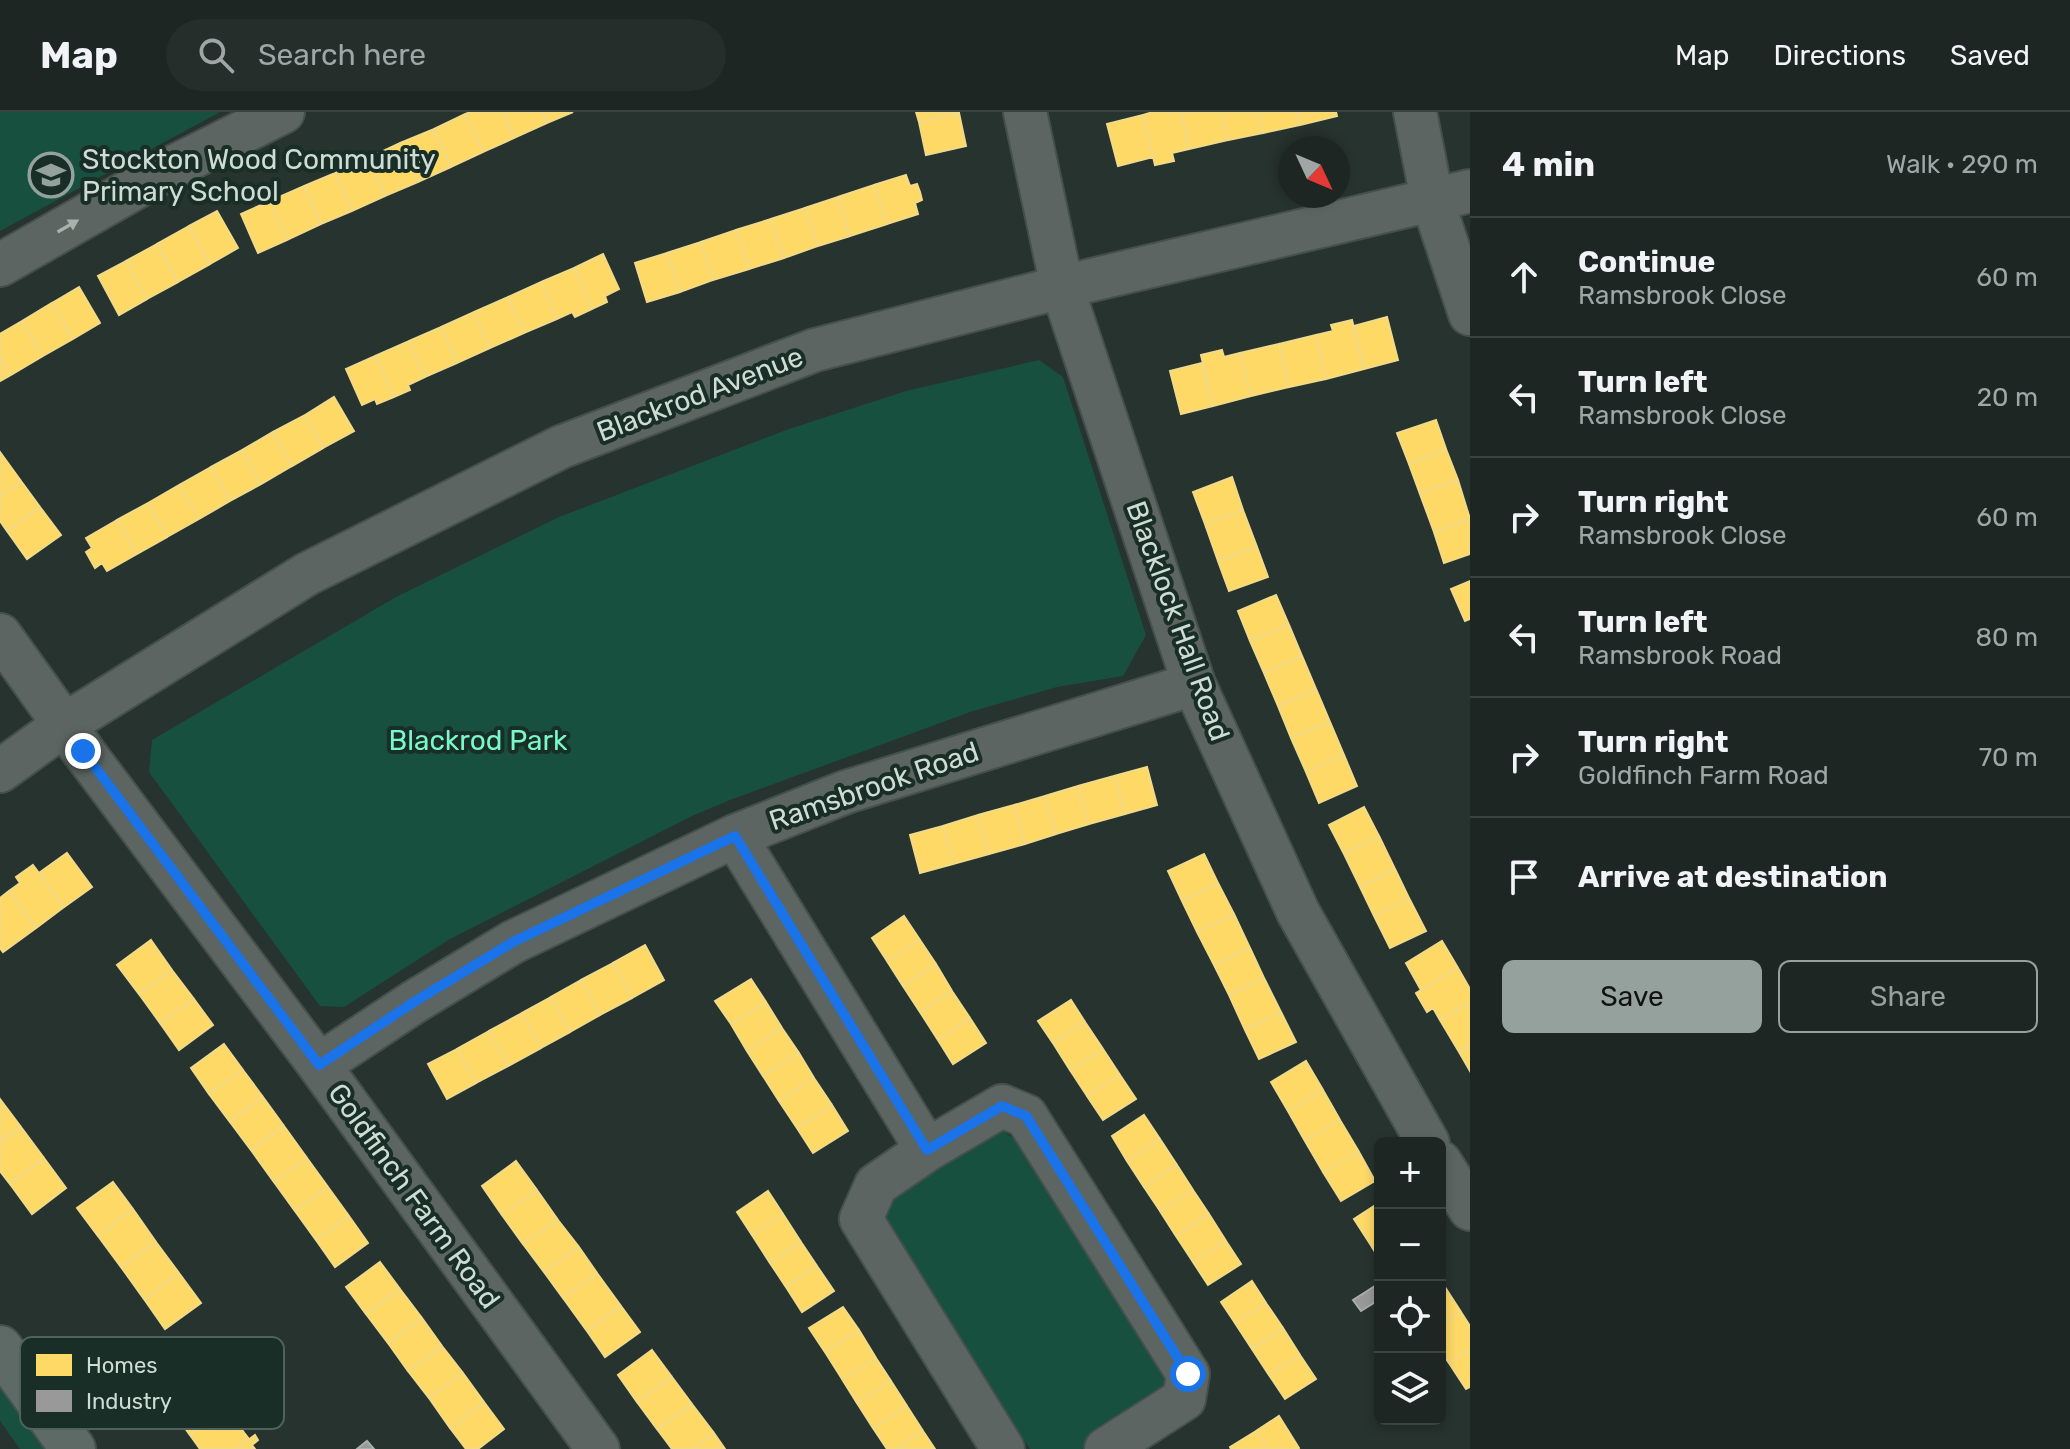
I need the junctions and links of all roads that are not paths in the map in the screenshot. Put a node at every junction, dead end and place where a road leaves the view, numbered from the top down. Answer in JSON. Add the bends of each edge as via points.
{"nodes":[{"id":1,"x":283,"y":112,"type":"edge"},
{"id":2,"x":1025,"y":112,"type":"edge"},
{"id":3,"x":1415,"y":112,"type":"edge"},
{"id":4,"x":1451,"y":195,"type":"edge"},
{"id":5,"x":0,"y":265,"type":"edge"},
{"id":6,"x":1062,"y":287,"type":"junction"},
{"id":7,"x":1470,"y":314,"type":"edge"},
{"id":8,"x":0,"y":635,"type":"edge"},
{"id":9,"x":1194,"y":684,"type":"junction"},
{"id":10,"x":64,"y":725,"type":"junction"},
{"id":11,"x":0,"y":771,"type":"edge"},
{"id":12,"x":735,"y":836,"type":"junction"},
{"id":13,"x":319,"y":1065,"type":"junction"},
{"id":14,"x":1425,"y":1137,"type":"edge"},
{"id":15,"x":927,"y":1150,"type":"junction"},
{"id":16,"x":1446,"y":1171,"type":"edge"},
{"id":17,"x":1470,"y":1209,"type":"edge"},
{"id":18,"x":0,"y":1348,"type":"edge"},
{"id":19,"x":20,"y":1376,"type":"edge"},
{"id":20,"x":59,"y":1429,"type":"edge"},
{"id":21,"x":73,"y":1449,"type":"edge"},
{"id":22,"x":598,"y":1449,"type":"edge"},
{"id":23,"x":1003,"y":1449,"type":"edge"},
{"id":24,"x":1106,"y":1449,"type":"edge"}],
"edges":[{"from":5,"to":1,"type":"street","one_way":true,"via":[[161,173]]},
{"from":2,"to":6,"type":"street","name":"Blacklock Hall Road"},
{"from":3,"to":4,"type":"street"},
{"from":4,"to":6,"type":"street","name":"Blackrod Avenue"},
{"from":4,"to":7,"type":"street"},
{"from":6,"to":9,"type":"street","name":"Blacklock Hall Road"},
{"from":6,"to":10,"type":"street","name":"Blackrod Avenue","via":[[815,350],[561,447],[307,574]]},
{"from":8,"to":10,"type":"street","name":"Goldfinch Farm Road"},
{"from":9,"to":12,"type":"street","name":"Ramsbrook Road","via":[[861,788]]},
{"from":9,"to":14,"type":"street","name":"Blacklock Hall Road","via":[[1298,912]]},
{"from":10,"to":11,"type":"street","name":"Blackrod Avenue"},
{"from":10,"to":13,"type":"street","name":"Goldfinch Farm Road"},
{"from":12,"to":13,"type":"street","name":"Ramsbrook Road","via":[[513,942]]},
{"from":12,"to":15,"type":"street"},
{"from":13,"to":22,"type":"street","name":"Goldfinch Farm Road"},
{"from":15,"to":23,"type":"street","via":[[876,1185],[861,1219]]},
{"from":15,"to":24,"type":"street","via":[[1002,1106],[1026,1116],[1188,1374],[1184,1399]]},
{"from":16,"to":17,"type":"street"},
{"from":18,"to":19,"type":"street"},
{"from":20,"to":21,"type":"street"}]}
